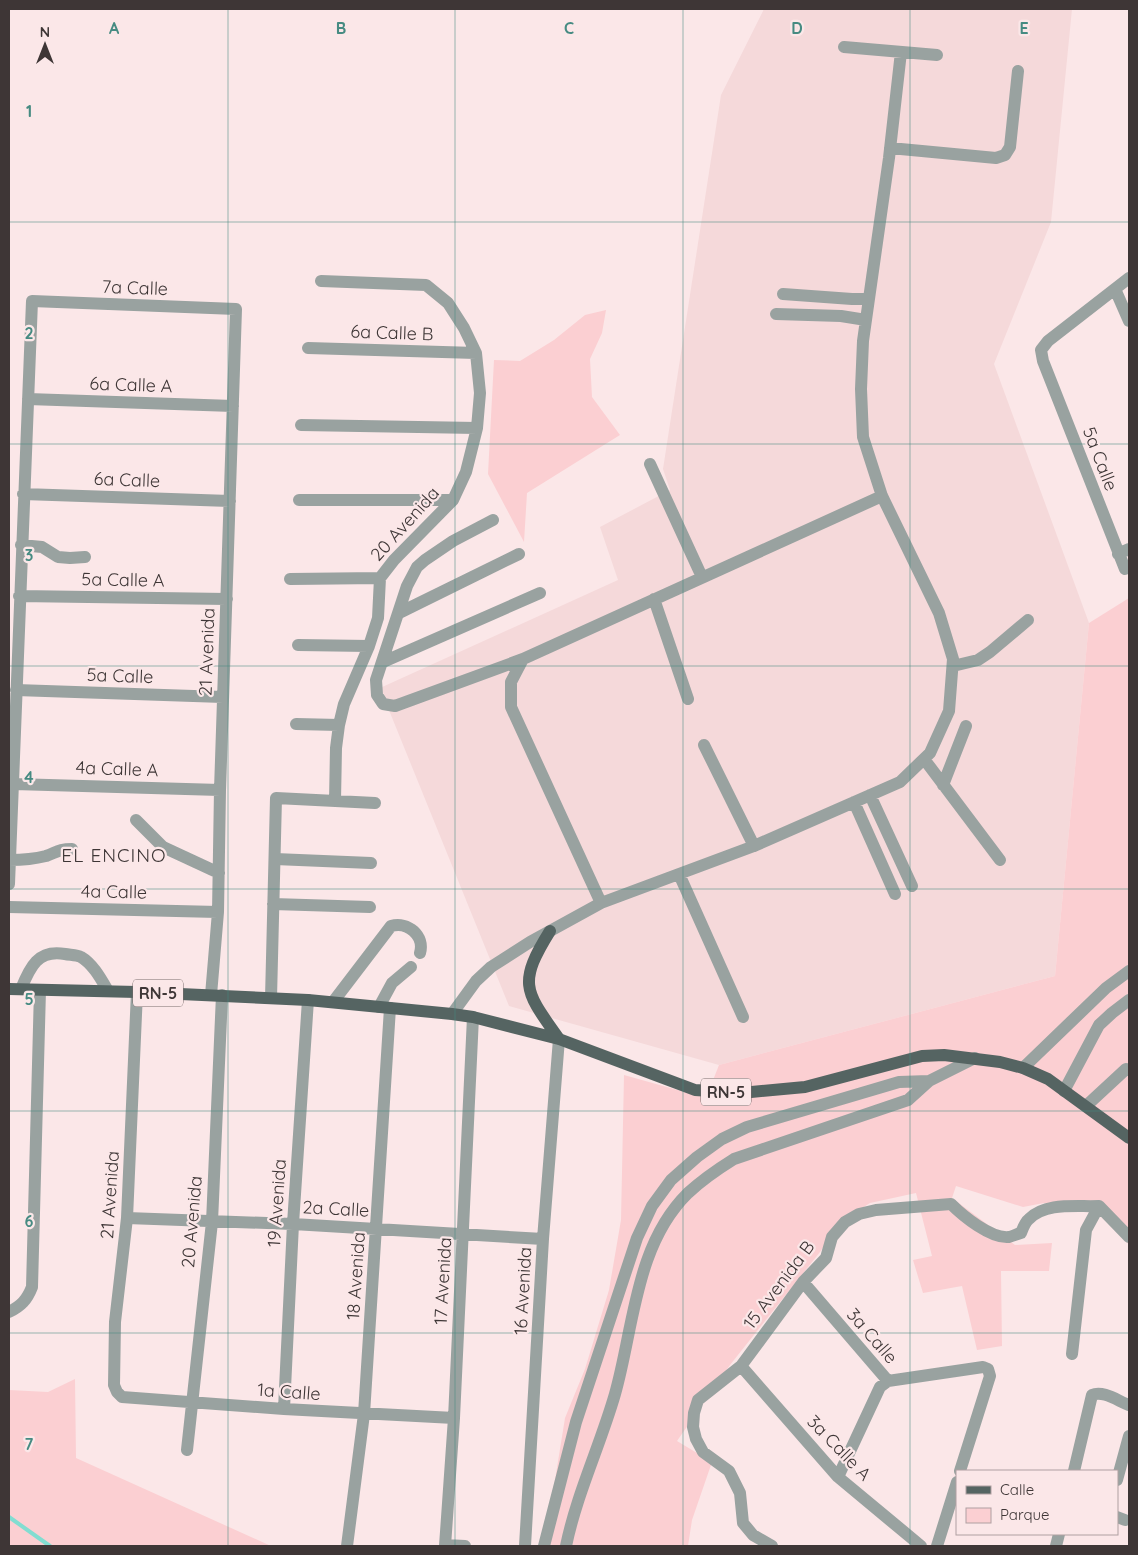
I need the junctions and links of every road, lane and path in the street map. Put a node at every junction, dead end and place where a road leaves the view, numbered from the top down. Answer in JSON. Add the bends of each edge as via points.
{"nodes":[{"id":1,"x":844,"y":46,"type":"dead end"},
{"id":2,"x":901,"y":52,"type":"junction"},
{"id":3,"x":938,"y":55,"type":"dead end"},
{"id":4,"x":1018,"y":71,"type":"dead end"},
{"id":5,"x":890,"y":148,"type":"junction"},
{"id":6,"x":1129,"y":278,"type":"edge"},
{"id":7,"x":321,"y":281,"type":"dead end"},
{"id":8,"x":1115,"y":289,"type":"junction"},
{"id":9,"x":783,"y":294,"type":"dead end"},
{"id":10,"x":869,"y":299,"type":"junction"},
{"id":11,"x":236,"y":309,"type":"joint"},
{"id":12,"x":776,"y":314,"type":"dead end"},
{"id":13,"x":866,"y":320,"type":"junction"},
{"id":14,"x":1129,"y":321,"type":"edge"},
{"id":15,"x":308,"y":348,"type":"dead end"},
{"id":16,"x":476,"y":353,"type":"junction"},
{"id":17,"x":28,"y":399,"type":"junction"},
{"id":18,"x":233,"y":406,"type":"junction"},
{"id":19,"x":301,"y":425,"type":"dead end"},
{"id":20,"x":477,"y":428,"type":"junction"},
{"id":21,"x":650,"y":464,"type":"dead end"},
{"id":22,"x":23,"y":494,"type":"junction"},
{"id":23,"x":882,"y":496,"type":"junction"},
{"id":24,"x":299,"y":500,"type":"dead end"},
{"id":25,"x":453,"y":500,"type":"junction"},
{"id":26,"x":230,"y":501,"type":"junction"},
{"id":27,"x":492,"y":520,"type":"dead end"},
{"id":28,"x":21,"y":545,"type":"junction"},
{"id":29,"x":1124,"y":551,"type":"edge"},
{"id":30,"x":519,"y":554,"type":"dead end"},
{"id":31,"x":85,"y":557,"type":"dead end"},
{"id":32,"x":1124,"y":569,"type":"dead end"},
{"id":33,"x":702,"y":577,"type":"junction"},
{"id":34,"x":380,"y":578,"type":"junction"},
{"id":35,"x":290,"y":579,"type":"dead end"},
{"id":36,"x":540,"y":593,"type":"dead end"},
{"id":37,"x":19,"y":596,"type":"junction"},
{"id":38,"x":226,"y":599,"type":"junction"},
{"id":39,"x":654,"y":599,"type":"junction"},
{"id":40,"x":399,"y":613,"type":"junction"},
{"id":41,"x":1028,"y":620,"type":"dead end"},
{"id":42,"x":298,"y":645,"type":"dead end"},
{"id":43,"x":369,"y":646,"type":"junction"},
{"id":44,"x":523,"y":659,"type":"junction"},
{"id":45,"x":383,"y":662,"type":"junction"},
{"id":46,"x":952,"y":666,"type":"junction"},
{"id":47,"x":16,"y":690,"type":"junction"},
{"id":48,"x":223,"y":697,"type":"junction"},
{"id":49,"x":688,"y":699,"type":"dead end"},
{"id":50,"x":296,"y":724,"type":"dead end"},
{"id":51,"x":339,"y":725,"type":"junction"},
{"id":52,"x":966,"y":726,"type":"dead end"},
{"id":53,"x":704,"y":745,"type":"dead end"},
{"id":54,"x":924,"y":759,"type":"junction"},
{"id":55,"x":14,"y":784,"type":"junction"},
{"id":56,"x":943,"y":785,"type":"junction"},
{"id":57,"x":220,"y":790,"type":"junction"},
{"id":58,"x":870,"y":795,"type":"junction"},
{"id":59,"x":335,"y":801,"type":"junction"},
{"id":60,"x":854,"y":802,"type":"junction"},
{"id":61,"x":374,"y":803,"type":"dead end"},
{"id":62,"x":136,"y":820,"type":"dead end"},
{"id":63,"x":754,"y":846,"type":"junction"},
{"id":64,"x":72,"y":849,"type":"dead end"},
{"id":65,"x":275,"y":859,"type":"junction"},
{"id":66,"x":10,"y":860,"type":"edge"},
{"id":67,"x":1000,"y":860,"type":"dead end"},
{"id":68,"x":371,"y":863,"type":"dead end"},
{"id":69,"x":219,"y":873,"type":"junction"},
{"id":70,"x":679,"y":874,"type":"junction"},
{"id":71,"x":9,"y":884,"type":"edge"},
{"id":72,"x":912,"y":886,"type":"dead end"},
{"id":73,"x":895,"y":894,"type":"dead end"},
{"id":74,"x":601,"y":903,"type":"junction"},
{"id":75,"x":273,"y":904,"type":"junction"},
{"id":76,"x":9,"y":907,"type":"edge"},
{"id":77,"x":370,"y":907,"type":"dead end"},
{"id":78,"x":218,"y":912,"type":"junction"},
{"id":79,"x":550,"y":932,"type":"junction"},
{"id":80,"x":420,"y":953,"type":"dead end"},
{"id":81,"x":411,"y":967,"type":"dead end"},
{"id":82,"x":1129,"y":971,"type":"edge"},
{"id":83,"x":15,"y":989,"type":"edge"},
{"id":84,"x":40,"y":990,"type":"junction"},
{"id":85,"x":108,"y":991,"type":"junction"},
{"id":86,"x":137,"y":992,"type":"junction"},
{"id":87,"x":216,"y":995,"type":"junction"},
{"id":88,"x":271,"y":998,"type":"junction"},
{"id":89,"x":308,"y":1000,"type":"junction"},
{"id":90,"x":1129,"y":1000,"type":"edge"},
{"id":91,"x":333,"y":1002,"type":"junction"},
{"id":92,"x":385,"y":1007,"type":"junction"},
{"id":93,"x":452,"y":1014,"type":"junction"},
{"id":94,"x":473,"y":1017,"type":"junction"},
{"id":95,"x":743,"y":1017,"type":"dead end"},
{"id":96,"x":559,"y":1039,"type":"junction"},
{"id":97,"x":975,"y":1058,"type":"junction"},
{"id":98,"x":1023,"y":1068,"type":"junction"},
{"id":99,"x":1128,"y":1069,"type":"edge"},
{"id":100,"x":929,"y":1081,"type":"junction"},
{"id":101,"x":1064,"y":1091,"type":"junction"},
{"id":102,"x":1086,"y":1106,"type":"junction"},
{"id":103,"x":1129,"y":1138,"type":"edge"},
{"id":104,"x":1099,"y":1206,"type":"junction"},
{"id":105,"x":127,"y":1218,"type":"junction"},
{"id":106,"x":212,"y":1222,"type":"junction"},
{"id":107,"x":293,"y":1224,"type":"junction"},
{"id":108,"x":376,"y":1229,"type":"junction"},
{"id":109,"x":462,"y":1235,"type":"junction"},
{"id":110,"x":1129,"y":1237,"type":"edge"},
{"id":111,"x":543,"y":1239,"type":"junction"},
{"id":112,"x":803,"y":1282,"type":"junction"},
{"id":113,"x":9,"y":1312,"type":"edge"},
{"id":114,"x":1072,"y":1354,"type":"dead end"},
{"id":115,"x":741,"y":1366,"type":"junction"},
{"id":116,"x":888,"y":1381,"type":"junction"},
{"id":117,"x":122,"y":1397,"type":"joint"},
{"id":118,"x":192,"y":1402,"type":"junction"},
{"id":119,"x":1129,"y":1405,"type":"edge"},
{"id":120,"x":284,"y":1410,"type":"junction"},
{"id":121,"x":364,"y":1414,"type":"junction"},
{"id":122,"x":454,"y":1418,"type":"junction"},
{"id":123,"x":1129,"y":1436,"type":"edge"},
{"id":124,"x":187,"y":1450,"type":"dead end"},
{"id":125,"x":960,"y":1470,"type":"edge"},
{"id":126,"x":1074,"y":1470,"type":"edge"},
{"id":127,"x":1118,"y":1476,"type":"edge"},
{"id":128,"x":838,"y":1477,"type":"junction"},
{"id":129,"x":956,"y":1485,"type":"edge"},
{"id":130,"x":347,"y":1546,"type":"edge"},
{"id":131,"x":445,"y":1546,"type":"edge"},
{"id":132,"x":465,"y":1546,"type":"edge"},
{"id":133,"x":525,"y":1546,"type":"edge"},
{"id":134,"x":544,"y":1546,"type":"edge"},
{"id":135,"x":566,"y":1546,"type":"edge"},
{"id":136,"x":772,"y":1546,"type":"edge"},
{"id":137,"x":921,"y":1546,"type":"edge"},
{"id":138,"x":937,"y":1546,"type":"edge"}],
"edges":[{"from":1,"to":2,"type":"street"},
{"from":2,"to":3,"type":"street"},
{"from":2,"to":5,"type":"street"},
{"from":4,"to":5,"type":"street","via":[[1010,147],[1005,154],[996,158]]},
{"from":5,"to":10,"type":"street"},
{"from":6,"to":8,"type":"street"},
{"from":7,"to":16,"type":"street","name":"20 Avenida","via":[[426,285],[448,304]]},
{"from":8,"to":14,"type":"street"},
{"from":8,"to":29,"type":"street","name":"5a Calle","via":[[1041,350]]},
{"from":9,"to":10,"type":"street"},
{"from":10,"to":13,"type":"street"},
{"from":11,"to":17,"type":"street","name":"7a Calle","via":[[32,301]]},
{"from":11,"to":18,"type":"street","name":"21 Avenida"},
{"from":12,"to":13,"type":"street"},
{"from":13,"to":23,"type":"street","via":[[861,389],[864,437]]},
{"from":15,"to":16,"type":"street","name":"6a Calle B"},
{"from":16,"to":20,"type":"street","name":"20 Avenida","via":[[480,393]]},
{"from":17,"to":18,"type":"street","name":"6a Calle A"},
{"from":17,"to":22,"type":"street"},
{"from":18,"to":26,"type":"street","name":"21 Avenida"},
{"from":19,"to":20,"type":"street"},
{"from":20,"to":25,"type":"street","name":"20 Avenida","via":[[466,472]]},
{"from":21,"to":33,"type":"street"},
{"from":22,"to":26,"type":"street","name":"6a Calle"},
{"from":22,"to":28,"type":"street"},
{"from":23,"to":33,"type":"street"},
{"from":23,"to":46,"type":"street","via":[[939,613],[953,659]]},
{"from":24,"to":25,"type":"street"},
{"from":25,"to":34,"type":"street","name":"20 Avenida"},
{"from":26,"to":38,"type":"street","name":"21 Avenida"},
{"from":27,"to":40,"type":"street","via":[[418,567],[407,586]]},
{"from":28,"to":31,"type":"street","via":[[42,547],[58,557]]},
{"from":28,"to":37,"type":"street"},
{"from":29,"to":32,"type":"street","name":"5a Calle"},
{"from":30,"to":40,"type":"street"},
{"from":33,"to":39,"type":"street"},
{"from":34,"to":35,"type":"street"},
{"from":34,"to":43,"type":"street","name":"20 Avenida","via":[[378,618]]},
{"from":36,"to":45,"type":"street"},
{"from":37,"to":38,"type":"street","name":"5a Calle A"},
{"from":37,"to":47,"type":"street"},
{"from":38,"to":48,"type":"street","name":"21 Avenida"},
{"from":39,"to":44,"type":"street"},
{"from":39,"to":49,"type":"street"},
{"from":40,"to":45,"type":"street"},
{"from":41,"to":46,"type":"street","via":[[978,660]]},
{"from":42,"to":43,"type":"street"},
{"from":43,"to":51,"type":"street","name":"20 Avenida","via":[[344,704]]},
{"from":44,"to":45,"type":"street","via":[[395,706],[383,704],[377,695],[376,680]]},
{"from":44,"to":74,"type":"street","via":[[511,682],[511,707]]},
{"from":46,"to":54,"type":"street","via":[[949,711],[930,753]]},
{"from":47,"to":48,"type":"street","name":"5a Calle"},
{"from":47,"to":55,"type":"street"},
{"from":48,"to":57,"type":"street","name":"21 Avenida"},
{"from":50,"to":51,"type":"street"},
{"from":51,"to":59,"type":"street","name":"20 Avenida"},
{"from":52,"to":56,"type":"street"},
{"from":53,"to":63,"type":"street"},
{"from":54,"to":56,"type":"street"},
{"from":54,"to":58,"type":"street","via":[[900,782]]},
{"from":55,"to":57,"type":"street","name":"4a Calle A"},
{"from":55,"to":66,"type":"street"},
{"from":56,"to":67,"type":"street"},
{"from":57,"to":69,"type":"street","name":"21 Avenida"},
{"from":58,"to":60,"type":"street"},
{"from":58,"to":72,"type":"street"},
{"from":59,"to":61,"type":"street"},
{"from":59,"to":65,"type":"street","via":[[276,798]]},
{"from":60,"to":63,"type":"street"},
{"from":60,"to":73,"type":"street"},
{"from":62,"to":69,"type":"street","via":[[163,847]]},
{"from":63,"to":70,"type":"street"},
{"from":64,"to":66,"type":"street","via":[[57,850],[47,856],[27,860]]},
{"from":65,"to":68,"type":"street"},
{"from":65,"to":75,"type":"street"},
{"from":66,"to":71,"type":"street"},
{"from":69,"to":78,"type":"street","name":"21 Avenida"},
{"from":70,"to":74,"type":"street"},
{"from":70,"to":95,"type":"street"},
{"from":74,"to":79,"type":"street"},
{"from":75,"to":77,"type":"street"},
{"from":75,"to":88,"type":"street"},
{"from":76,"to":78,"type":"street","name":"4a Calle"},
{"from":78,"to":87,"type":"street","name":"21 Avenida"},
{"from":79,"to":93,"type":"street","via":[[491,967],[476,981]]},
{"from":79,"to":96,"type":"main road","via":[[530,966],[528,986],[532,1000]]},
{"from":80,"to":91,"type":"street","via":[[422,947],[415,931],[402,925],[391,926]]},
{"from":81,"to":92,"type":"street","via":[[392,983]]},
{"from":82,"to":98,"type":"street","via":[[1106,988]]},
{"from":83,"to":84,"type":"main road","number":"RN-5"},
{"from":83,"to":85,"type":"street","via":[[37,961],[45,954],[56,952],[80,957],[95,970]]},
{"from":84,"to":85,"type":"main road","number":"RN-5"},
{"from":84,"to":113,"type":"street","via":[[32,1287],[28,1298]]},
{"from":85,"to":86,"type":"main road","number":"RN-5"},
{"from":86,"to":87,"type":"main road","number":"RN-5"},
{"from":86,"to":105,"type":"street","name":"21 Avenida"},
{"from":87,"to":88,"type":"main road","number":"RN-5"},
{"from":87,"to":106,"type":"street","name":"20 Avenida"},
{"from":88,"to":89,"type":"main road","number":"RN-5"},
{"from":89,"to":91,"type":"main road","number":"RN-5"},
{"from":89,"to":107,"type":"street","name":"19 Avenida"},
{"from":90,"to":101,"type":"street","via":[[1100,1025]]},
{"from":91,"to":92,"type":"main road","number":"RN-5"},
{"from":92,"to":93,"type":"main road","number":"RN-5"},
{"from":92,"to":108,"type":"street","name":"18 Avenida"},
{"from":93,"to":94,"type":"main road","number":"RN-5"},
{"from":94,"to":96,"type":"main road","number":"RN-5"},
{"from":94,"to":109,"type":"street","name":"17 Avenida"},
{"from":96,"to":97,"type":"main road","number":"RN-5","via":[[695,1090],[741,1094],[805,1087],[922,1056]]},
{"from":96,"to":111,"type":"street","name":"16 Avenida"},
{"from":97,"to":98,"type":"main road","number":"RN-5"},
{"from":97,"to":100,"type":"street"},
{"from":98,"to":101,"type":"main road","number":"RN-5","via":[[1048,1079]]},
{"from":99,"to":102,"type":"street"},
{"from":100,"to":134,"type":"street","via":[[899,1082],[747,1127],[697,1157],[671,1180],[652,1206],[637,1238],[576,1422]]},
{"from":100,"to":135,"type":"street","via":[[908,1100],[734,1159],[687,1194],[669,1217],[656,1238],[647,1263],[615,1394],[578,1496]]},
{"from":101,"to":102,"type":"main road","number":"RN-5"},
{"from":102,"to":103,"type":"main road","number":"RN-5"},
{"from":104,"to":110,"type":"street"},
{"from":104,"to":112,"type":"street","name":"15 Avenida B","via":[[1041,1210],[1028,1220],[1021,1233],[1008,1237],[978,1226],[951,1204],[859,1214],[845,1222],[832,1237],[826,1258]]},
{"from":104,"to":114,"type":"street","via":[[1086,1230]]},
{"from":105,"to":106,"type":"street","name":"2a Calle"},
{"from":105,"to":117,"type":"street","name":"21 Avenida","via":[[115,1322],[114,1385]]},
{"from":106,"to":107,"type":"street","name":"2a Calle"},
{"from":106,"to":118,"type":"street","name":"20 Avenida"},
{"from":107,"to":108,"type":"street","name":"2a Calle"},
{"from":107,"to":120,"type":"street","name":"19 Avenida"},
{"from":108,"to":109,"type":"street","name":"2a Calle"},
{"from":108,"to":121,"type":"street","name":"18 Avenida"},
{"from":109,"to":111,"type":"street","name":"2a Calle"},
{"from":109,"to":122,"type":"street","name":"17 Avenida"},
{"from":111,"to":133,"type":"street","name":"16 Avenida"},
{"from":112,"to":115,"type":"street","name":"15 Avenida B"},
{"from":112,"to":116,"type":"street","name":"3a Calle"},
{"from":115,"to":128,"type":"street","name":"3a Calle A"},
{"from":115,"to":136,"type":"street","name":"15 Avenida B","via":[[698,1400],[693,1427],[703,1452],[728,1471],[740,1493],[743,1523],[753,1535]]},
{"from":116,"to":125,"type":"street","name":"3a Calle","via":[[983,1367],[988,1369],[990,1376]]},
{"from":116,"to":128,"type":"street","via":[[880,1387]]},
{"from":117,"to":118,"type":"street","name":"1a Calle"},
{"from":118,"to":120,"type":"street","name":"1a Calle"},
{"from":118,"to":124,"type":"street","name":"20 Avenida"},
{"from":119,"to":126,"type":"street","via":[[1097,1392],[1092,1395]]},
{"from":120,"to":121,"type":"street","name":"1a Calle"},
{"from":121,"to":122,"type":"street","name":"1a Calle"},
{"from":121,"to":130,"type":"street","name":"18 Avenida"},
{"from":122,"to":131,"type":"street","name":"17 Avenida"},
{"from":123,"to":127,"type":"street"},
{"from":128,"to":137,"type":"street","name":"3a Calle A"},
{"from":129,"to":138,"type":"street"},
{"from":131,"to":132,"type":"street"}]}
